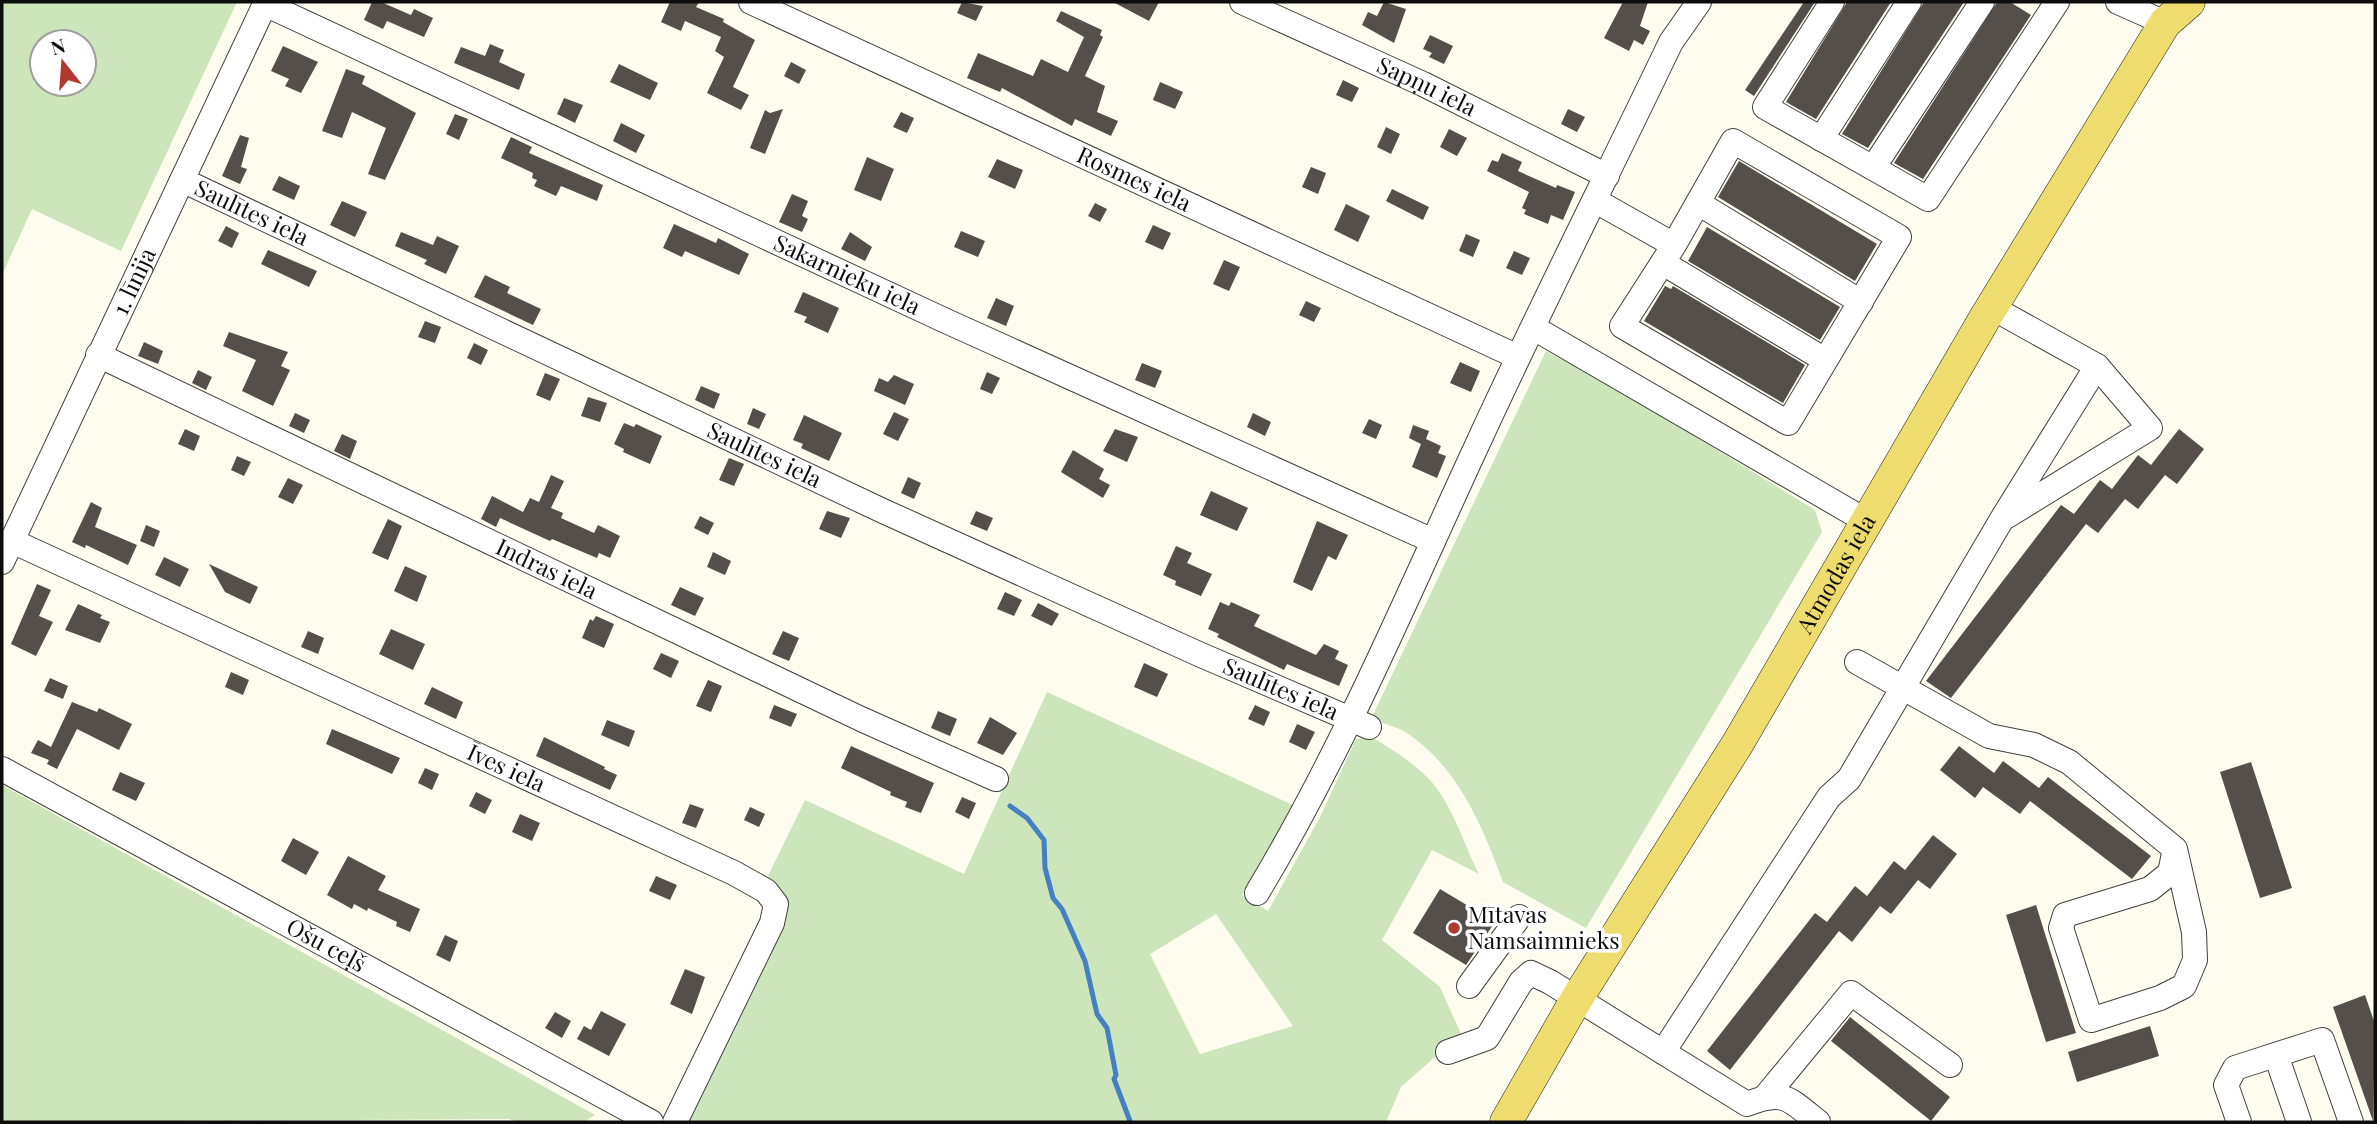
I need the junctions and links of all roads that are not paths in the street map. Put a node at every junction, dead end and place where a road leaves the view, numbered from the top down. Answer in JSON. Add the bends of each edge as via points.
{"nodes":[{"id":1,"x":751,"y":2,"type":"edge"},
{"id":2,"x":1242,"y":2,"type":"edge"},
{"id":3,"x":1699,"y":2,"type":"edge"},
{"id":4,"x":1832,"y":2,"type":"edge"},
{"id":5,"x":1909,"y":2,"type":"edge"},
{"id":6,"x":1983,"y":2,"type":"edge"},
{"id":7,"x":2057,"y":2,"type":"edge"},
{"id":8,"x":2118,"y":2,"type":"edge"},
{"id":9,"x":2189,"y":2,"type":"edge"},
{"id":10,"x":266,"y":3,"type":"edge"},
{"id":11,"x":2167,"y":12,"type":"edge"},
{"id":12,"x":1821,"y":138,"type":"junction"},
{"id":13,"x":1873,"y":168,"type":"junction"},
{"id":14,"x":1607,"y":176,"type":"junction"},
{"id":15,"x":182,"y":180,"type":"junction"},
{"id":16,"x":1596,"y":201,"type":"junction"},
{"id":17,"x":1698,"y":203,"type":"junction"},
{"id":18,"x":1668,"y":254,"type":"junction"},
{"id":19,"x":1860,"y":302,"type":"junction"},
{"id":20,"x":1991,"y":307,"type":"junction"},
{"id":21,"x":1534,"y":328,"type":"junction"},
{"id":22,"x":98,"y":355,"type":"junction"},
{"id":23,"x":1518,"y":357,"type":"junction"},
{"id":24,"x":1825,"y":360,"type":"junction"},
{"id":25,"x":2097,"y":366,"type":"junction"},
{"id":26,"x":2002,"y":519,"type":"junction"},
{"id":27,"x":1868,"y":522,"type":"junction"},
{"id":28,"x":1433,"y":541,"type":"junction"},
{"id":29,"x":7,"y":552,"type":"edge"},
{"id":30,"x":1857,"y":662,"type":"dead end"},
{"id":31,"x":1901,"y":687,"type":"junction"},
{"id":32,"x":1359,"y":723,"type":"junction"},
{"id":33,"x":2,"y":769,"type":"edge"},
{"id":34,"x":996,"y":779,"type":"dead end"},
{"id":35,"x":2175,"y":849,"type":"junction"},
{"id":36,"x":1257,"y":893,"type":"dead end"},
{"id":37,"x":1519,"y":917,"type":"dead end"},
{"id":38,"x":1469,"y":986,"type":"dead end"},
{"id":39,"x":1576,"y":1000,"type":"junction"},
{"id":40,"x":1448,"y":1052,"type":"dead end"},
{"id":41,"x":1663,"y":1052,"type":"junction"},
{"id":42,"x":2276,"y":1055,"type":"junction"},
{"id":43,"x":1950,"y":1065,"type":"dead end"},
{"id":44,"x":1766,"y":1096,"type":"junction"},
{"id":45,"x":651,"y":1122,"type":"edge"},
{"id":46,"x":675,"y":1122,"type":"edge"},
{"id":47,"x":1506,"y":1122,"type":"edge"},
{"id":48,"x":1818,"y":1122,"type":"edge"},
{"id":49,"x":2239,"y":1122,"type":"edge"},
{"id":50,"x":2299,"y":1122,"type":"edge"},
{"id":51,"x":2351,"y":1122,"type":"edge"}],
"edges":[{"from":1,"to":23,"type":"street","name":"Rosmes iela"},
{"from":2,"to":14,"type":"street","name":"Sapņu iela","via":[[1423,84]]},
{"from":3,"to":14,"type":"street","via":[[1671,42]]},
{"from":4,"to":12,"type":"street","via":[[1765,107]]},
{"from":5,"to":12,"type":"street"},
{"from":6,"to":13,"type":"street"},
{"from":7,"to":13,"type":"street","via":[[1928,199]]},
{"from":8,"to":11,"type":"street"},
{"from":9,"to":11,"type":"main road","name":"Atmodas iela"},
{"from":10,"to":15,"type":"street","name":"1. līnija"},
{"from":10,"to":28,"type":"street","name":"Sakarnieku iela","via":[[971,332]]},
{"from":11,"to":20,"type":"main road","name":"Atmodas iela"},
{"from":12,"to":13,"type":"street"},
{"from":14,"to":16,"type":"street"},
{"from":15,"to":22,"type":"street","name":"1. līnija"},
{"from":15,"to":32,"type":"street","name":"Saulītes iela","via":[[895,516]]},
{"from":16,"to":18,"type":"street"},
{"from":16,"to":21,"type":"street"},
{"from":17,"to":18,"type":"street"},
{"from":17,"to":19,"type":"street"},
{"from":17,"to":19,"type":"street","via":[[1733,141],[1899,237]]},
{"from":18,"to":24,"type":"street"},
{"from":18,"to":24,"type":"street","via":[[1622,326],[1788,423]]},
{"from":19,"to":24,"type":"street"},
{"from":20,"to":25,"type":"street"},
{"from":20,"to":27,"type":"main road","name":"Atmodas iela"},
{"from":21,"to":23,"type":"street"},
{"from":21,"to":27,"type":"street"},
{"from":22,"to":29,"type":"street","name":"1. līnija"},
{"from":22,"to":34,"type":"street","name":"Indras iela"},
{"from":23,"to":28,"type":"street"},
{"from":25,"to":26,"type":"street"},
{"from":25,"to":26,"type":"street","via":[[2150,428]]},
{"from":26,"to":31,"type":"street"},
{"from":27,"to":39,"type":"main road","name":"Atmodas iela","via":[[1738,743]]},
{"from":28,"to":32,"type":"street"},
{"from":29,"to":46,"type":"street","name":"Īves iela","via":[[766,891],[776,904],[772,923]]},
{"from":30,"to":31,"type":"street"},
{"from":31,"to":35,"type":"street","via":[[1989,736],[2034,745],[2069,762]]},
{"from":31,"to":41,"type":"street","via":[[1849,779],[1829,797]]},
{"from":32,"to":36,"type":"street"},
{"from":33,"to":45,"type":"street","name":"Ošu ceļš"},
{"from":35,"to":35,"type":"street","via":[[2170,873],[2150,889],[2065,915],[2061,928],[2091,1020],[2184,986],[2195,960],[2194,932]]},
{"from":37,"to":38,"type":"street"},
{"from":39,"to":40,"type":"street","via":[[1531,973],[1487,1038]]},
{"from":39,"to":41,"type":"street"},
{"from":39,"to":47,"type":"main road","name":"Atmodas iela"},
{"from":41,"to":44,"type":"street","via":[[1747,1104]]},
{"from":42,"to":49,"type":"street","via":[[2235,1068],[2225,1085]]},
{"from":42,"to":50,"type":"street"},
{"from":42,"to":51,"type":"street","via":[[2322,1040]]},
{"from":43,"to":44,"type":"street","via":[[1851,993]]},
{"from":44,"to":48,"type":"street","via":[[1784,1096]]}]}
